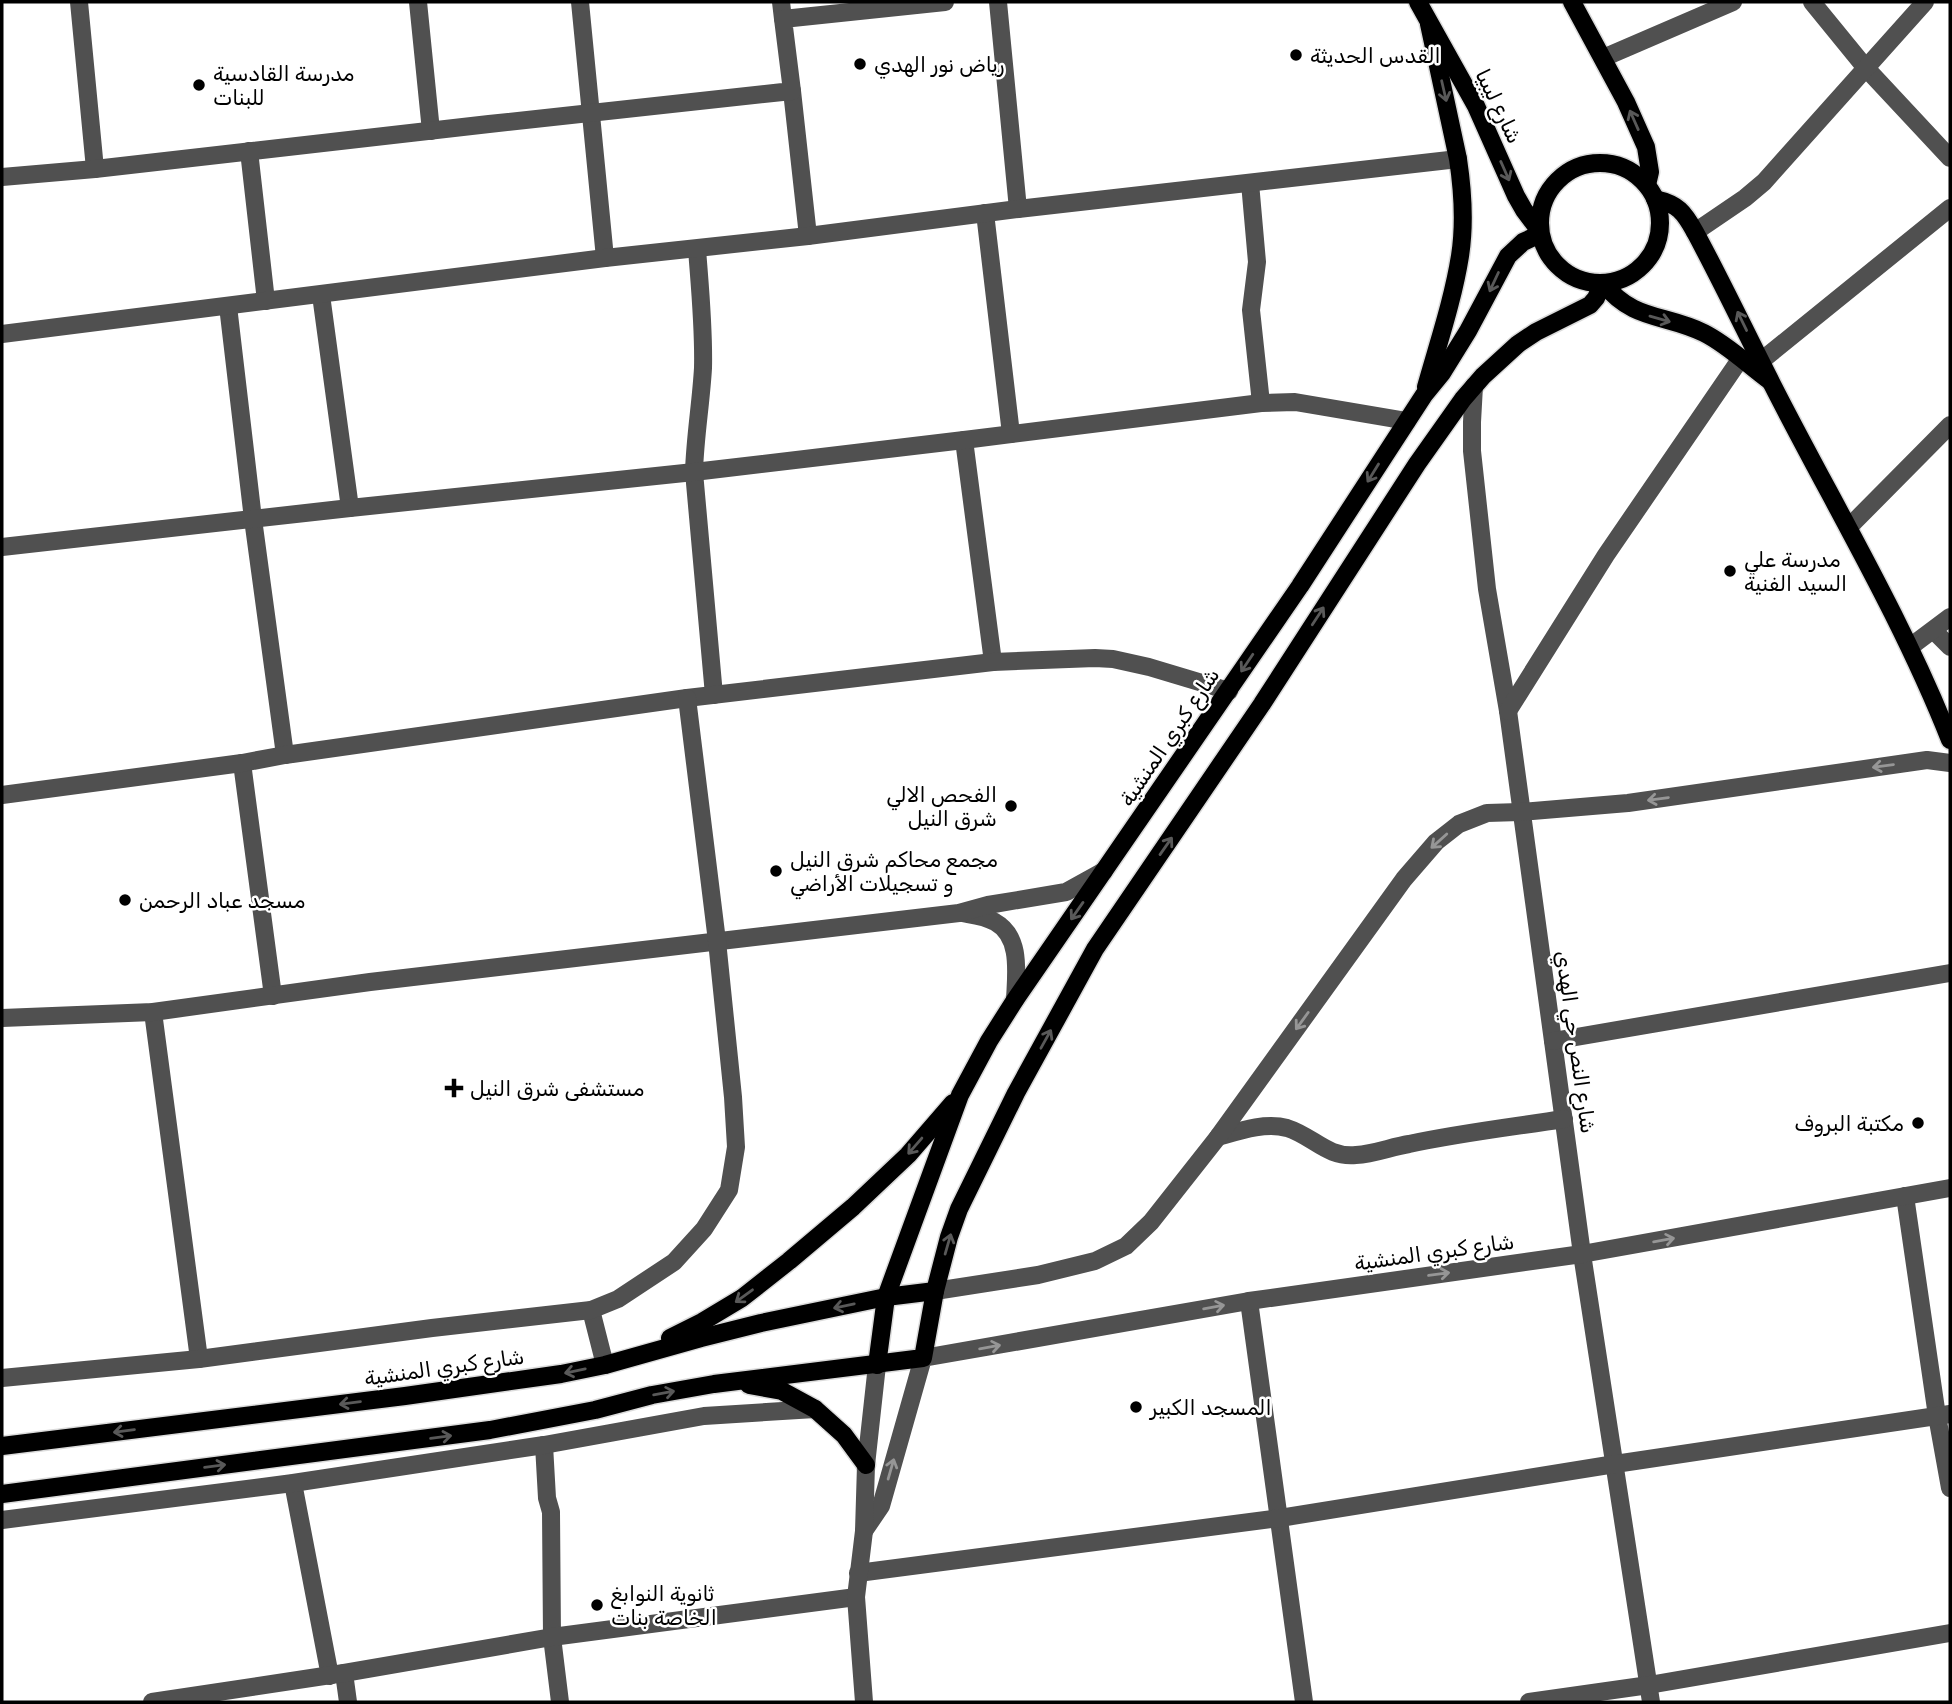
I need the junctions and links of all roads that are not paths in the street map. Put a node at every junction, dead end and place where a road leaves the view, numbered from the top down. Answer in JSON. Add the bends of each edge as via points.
{"nodes":[{"id":1,"x":79,"y":2,"type":"edge"},
{"id":2,"x":418,"y":2,"type":"edge"},
{"id":3,"x":580,"y":2,"type":"edge"},
{"id":4,"x":945,"y":2,"type":"edge"},
{"id":5,"x":998,"y":2,"type":"edge"},
{"id":6,"x":1572,"y":2,"type":"edge"},
{"id":7,"x":1733,"y":2,"type":"edge"},
{"id":8,"x":1812,"y":2,"type":"edge"},
{"id":9,"x":1925,"y":2,"type":"edge"},
{"id":10,"x":1424,"y":10,"type":"edge"},
{"id":11,"x":782,"y":11,"type":"edge"},
{"id":12,"x":1603,"y":58,"type":"junction"},
{"id":13,"x":1865,"y":67,"type":"junction"},
{"id":14,"x":792,"y":91,"type":"junction"},
{"id":15,"x":591,"y":113,"type":"junction"},
{"id":16,"x":431,"y":131,"type":"junction"},
{"id":17,"x":249,"y":151,"type":"junction"},
{"id":18,"x":1950,"y":158,"type":"edge"},
{"id":19,"x":1458,"y":159,"type":"junction"},
{"id":20,"x":95,"y":169,"type":"junction"},
{"id":21,"x":2,"y":177,"type":"edge"},
{"id":22,"x":1250,"y":183,"type":"junction"},
{"id":23,"x":1651,"y":192,"type":"junction"},
{"id":24,"x":1950,"y":208,"type":"edge"},
{"id":25,"x":1018,"y":209,"type":"junction"},
{"id":26,"x":985,"y":213,"type":"junction"},
{"id":27,"x":1540,"y":232,"type":"junction"},
{"id":28,"x":1695,"y":232,"type":"junction"},
{"id":29,"x":808,"y":236,"type":"junction"},
{"id":30,"x":697,"y":248,"type":"junction"},
{"id":31,"x":605,"y":258,"type":"junction"},
{"id":32,"x":1603,"y":284,"type":"junction"},
{"id":33,"x":321,"y":295,"type":"junction"},
{"id":34,"x":266,"y":301,"type":"junction"},
{"id":35,"x":228,"y":306,"type":"junction"},
{"id":36,"x":2,"y":334,"type":"edge"},
{"id":37,"x":1741,"y":358,"type":"junction"},
{"id":38,"x":1761,"y":361,"type":"junction"},
{"id":39,"x":1771,"y":383,"type":"junction"},
{"id":40,"x":1474,"y":386,"type":"junction"},
{"id":41,"x":1424,"y":395,"type":"junction"},
{"id":42,"x":1261,"y":403,"type":"junction"},
{"id":43,"x":1407,"y":421,"type":"junction"},
{"id":44,"x":1950,"y":425,"type":"edge"},
{"id":45,"x":1011,"y":434,"type":"junction"},
{"id":46,"x":964,"y":440,"type":"junction"},
{"id":47,"x":694,"y":472,"type":"junction"},
{"id":48,"x":350,"y":508,"type":"junction"},
{"id":49,"x":253,"y":519,"type":"junction"},
{"id":50,"x":1849,"y":527,"type":"junction"},
{"id":51,"x":2,"y":547,"type":"edge"},
{"id":52,"x":1950,"y":617,"type":"edge"},
{"id":53,"x":1934,"y":631,"type":"junction"},
{"id":54,"x":1950,"y":647,"type":"edge"},
{"id":55,"x":1914,"y":653,"type":"junction"},
{"id":56,"x":992,"y":662,"type":"junction"},
{"id":57,"x":1228,"y":691,"type":"junction"},
{"id":58,"x":714,"y":695,"type":"junction"},
{"id":59,"x":687,"y":698,"type":"junction"},
{"id":60,"x":1950,"y":707,"type":"edge"},
{"id":61,"x":1508,"y":711,"type":"junction"},
{"id":62,"x":1950,"y":740,"type":"edge"},
{"id":63,"x":285,"y":755,"type":"junction"},
{"id":64,"x":242,"y":763,"type":"junction"},
{"id":65,"x":1950,"y":763,"type":"edge"},
{"id":66,"x":2,"y":795,"type":"edge"},
{"id":67,"x":1520,"y":812,"type":"junction"},
{"id":68,"x":1104,"y":871,"type":"junction"},
{"id":69,"x":958,"y":913,"type":"junction"},
{"id":70,"x":717,"y":941,"type":"junction"},
{"id":71,"x":1950,"y":973,"type":"edge"},
{"id":72,"x":273,"y":996,"type":"junction"},
{"id":73,"x":1015,"y":1000,"type":"junction"},
{"id":74,"x":153,"y":1012,"type":"junction"},
{"id":75,"x":2,"y":1018,"type":"edge"},
{"id":76,"x":1553,"y":1041,"type":"junction"},
{"id":77,"x":960,"y":1095,"type":"junction"},
{"id":78,"x":1564,"y":1119,"type":"junction"},
{"id":79,"x":1218,"y":1137,"type":"junction"},
{"id":80,"x":1950,"y":1188,"type":"edge"},
{"id":81,"x":1905,"y":1196,"type":"junction"},
{"id":82,"x":1582,"y":1254,"type":"junction"},
{"id":83,"x":935,"y":1291,"type":"junction"},
{"id":84,"x":886,"y":1297,"type":"junction"},
{"id":85,"x":1249,"y":1301,"type":"junction"},
{"id":86,"x":591,"y":1310,"type":"junction"},
{"id":87,"x":632,"y":1357,"type":"junction"},
{"id":88,"x":199,"y":1359,"type":"junction"},
{"id":89,"x":923,"y":1359,"type":"junction"},
{"id":90,"x":605,"y":1365,"type":"junction"},
{"id":91,"x":877,"y":1365,"type":"junction"},
{"id":92,"x":2,"y":1378,"type":"edge"},
{"id":93,"x":714,"y":1384,"type":"junction"},
{"id":94,"x":815,"y":1409,"type":"junction"},
{"id":95,"x":1944,"y":1415,"type":"edge"},
{"id":96,"x":544,"y":1445,"type":"junction"},
{"id":97,"x":2,"y":1446,"type":"edge"},
{"id":98,"x":1615,"y":1464,"type":"junction"},
{"id":99,"x":866,"y":1465,"type":"junction"},
{"id":100,"x":293,"y":1483,"type":"junction"},
{"id":101,"x":1950,"y":1488,"type":"edge"},
{"id":102,"x":2,"y":1494,"type":"edge"},
{"id":103,"x":1280,"y":1518,"type":"junction"},
{"id":104,"x":2,"y":1520,"type":"edge"},
{"id":105,"x":864,"y":1531,"type":"junction"},
{"id":106,"x":858,"y":1573,"type":"junction"},
{"id":107,"x":856,"y":1597,"type":"junction"},
{"id":108,"x":1950,"y":1633,"type":"edge"},
{"id":109,"x":552,"y":1637,"type":"junction"},
{"id":110,"x":337,"y":1675,"type":"junction"},
{"id":111,"x":1650,"y":1694,"type":"edge"},
{"id":112,"x":152,"y":1702,"type":"edge"},
{"id":113,"x":348,"y":1702,"type":"edge"},
{"id":114,"x":560,"y":1702,"type":"edge"},
{"id":115,"x":864,"y":1702,"type":"edge"},
{"id":116,"x":1304,"y":1702,"type":"edge"},
{"id":117,"x":1529,"y":1702,"type":"edge"}],
"edges":[{"from":1,"to":20,"type":"street"},
{"from":2,"to":16,"type":"street"},
{"from":3,"to":15,"type":"street"},
{"from":4,"to":11,"type":"street"},
{"from":5,"to":25,"type":"street"},
{"from":6,"to":12,"type":"main road"},
{"from":7,"to":12,"type":"street"},
{"from":8,"to":13,"type":"street"},
{"from":9,"to":13,"type":"street"},
{"from":10,"to":19,"type":"main road","one_way":true},
{"from":10,"to":27,"type":"main road","name":"شارع ليبيا","one_way":true,"via":[[1472,97],[1516,196]]},
{"from":11,"to":14,"type":"street"},
{"from":23,"to":12,"type":"main road","one_way":true,"via":[[1646,147]]},
{"from":13,"to":18,"type":"street"},
{"from":13,"to":28,"type":"street","via":[[1764,182]]},
{"from":14,"to":15,"type":"street"},
{"from":14,"to":29,"type":"street"},
{"from":15,"to":16,"type":"street"},
{"from":15,"to":31,"type":"street"},
{"from":16,"to":17,"type":"street"},
{"from":17,"to":20,"type":"street"},
{"from":17,"to":34,"type":"street"},
{"from":19,"to":22,"type":"street"},
{"from":19,"to":41,"type":"main road","via":[[1463,208],[1457,276]]},
{"from":20,"to":21,"type":"street"},
{"from":22,"to":25,"type":"street"},
{"from":22,"to":42,"type":"street","via":[[1257,262],[1251,310]]},
{"from":23,"to":27,"type":"main road","via":[[1619,166],[1585,165],[1569,171],[1545,196]]},
{"from":23,"to":28,"type":"main road","via":[[1681,210]]},
{"from":23,"to":32,"type":"main road","via":[[1660,217],[1652,254],[1632,274]]},
{"from":24,"to":38,"type":"street"},
{"from":25,"to":26,"type":"street"},
{"from":26,"to":29,"type":"street"},
{"from":26,"to":45,"type":"street"},
{"from":27,"to":32,"type":"main road","via":[[1545,250],[1567,274]]},
{"from":27,"to":41,"type":"main road","name":"شارع كبري المنشية","one_way":true,"via":[[1508,256],[1468,331]]},
{"from":38,"to":28,"type":"main road","one_way":true},
{"from":29,"to":30,"type":"street"},
{"from":30,"to":31,"type":"street"},
{"from":30,"to":47,"type":"street","via":[[703,340]]},
{"from":31,"to":33,"type":"street"},
{"from":32,"to":37,"type":"main road","one_way":true,"via":[[1631,309],[1700,331]]},
{"from":32,"to":40,"type":"main road","via":[[1590,305],[1518,344]]},
{"from":33,"to":34,"type":"street"},
{"from":33,"to":48,"type":"street"},
{"from":34,"to":35,"type":"street"},
{"from":35,"to":36,"type":"street"},
{"from":35,"to":49,"type":"street"},
{"from":37,"to":39,"type":"main road"},
{"from":37,"to":61,"type":"street","via":[[1606,555]]},
{"from":38,"to":39,"type":"main road"},
{"from":39,"to":50,"type":"main road"},
{"from":40,"to":61,"type":"street","name":"شارع النص حي الهدي","via":[[1475,483]]},
{"from":83,"to":40,"type":"main road","one_way":true,"via":[[949,1237],[971,1183],[1095,949],[1262,704],[1429,445]]},
{"from":41,"to":43,"type":"main road","name":"شارع كبري المنشية"},
{"from":42,"to":43,"type":"street","via":[[1295,402]]},
{"from":42,"to":45,"type":"street"},
{"from":43,"to":57,"type":"main road","name":"شارع كبري المنشية","one_way":true},
{"from":44,"to":50,"type":"street"},
{"from":45,"to":46,"type":"street"},
{"from":46,"to":47,"type":"street"},
{"from":46,"to":56,"type":"street"},
{"from":47,"to":48,"type":"street"},
{"from":47,"to":58,"type":"street"},
{"from":48,"to":49,"type":"street"},
{"from":49,"to":51,"type":"street"},
{"from":49,"to":63,"type":"street"},
{"from":50,"to":55,"type":"main road"},
{"from":52,"to":53,"type":"street"},
{"from":53,"to":54,"type":"street"},
{"from":53,"to":55,"type":"street"},
{"from":55,"to":60,"type":"main road"},
{"from":55,"to":62,"type":"main road"},
{"from":56,"to":57,"type":"street","via":[[1113,659]]},
{"from":56,"to":58,"type":"street"},
{"from":57,"to":68,"type":"main road","name":"شارع كبري المنشية"},
{"from":58,"to":59,"type":"street"},
{"from":59,"to":63,"type":"street"},
{"from":59,"to":70,"type":"street"},
{"from":61,"to":67,"type":"street","name":"شارع النص حي الهدي"},
{"from":63,"to":64,"type":"street"},
{"from":64,"to":66,"type":"street"},
{"from":64,"to":72,"type":"street"},
{"from":65,"to":67,"type":"street","one_way":true,"via":[[1927,760],[1628,803]]},
{"from":67,"to":76,"type":"street","name":"شارع النص حي الهدي"},
{"from":67,"to":79,"type":"street","one_way":true,"via":[[1487,813],[1459,824],[1436,842],[1404,879]]},
{"from":68,"to":69,"type":"street","via":[[1066,892]]},
{"from":68,"to":73,"type":"main road","name":"شارع كبري المنشية","one_way":true},
{"from":69,"to":70,"type":"street"},
{"from":69,"to":73,"type":"street","via":[[981,916],[1006,931],[1015,952]]},
{"from":70,"to":72,"type":"street"},
{"from":70,"to":86,"type":"street","via":[[736,1147],[729,1190],[704,1229],[674,1262],[618,1299]]},
{"from":71,"to":76,"type":"street"},
{"from":72,"to":74,"type":"street"},
{"from":73,"to":77,"type":"main road","name":"شارع كبري المنشية"},
{"from":74,"to":75,"type":"street"},
{"from":74,"to":88,"type":"street"},
{"from":76,"to":78,"type":"street","name":"شارع النص حي الهدي"},
{"from":77,"to":84,"type":"main road","name":"شارع كبري المنشية"},
{"from":77,"to":87,"type":"main road","one_way":true,"via":[[853,1207],[752,1291]]},
{"from":78,"to":79,"type":"street","via":[[1340,1156],[1286,1128],[1264,1127]]},
{"from":78,"to":82,"type":"street","name":"شارع النص حي الهدي"},
{"from":79,"to":83,"type":"street","via":[[1151,1222],[1126,1246],[1095,1261],[1038,1275]]},
{"from":80,"to":81,"type":"street","name":"شارع كبري المنشية"},
{"from":82,"to":81,"type":"street","name":"شارع كبري المنشية","one_way":true},
{"from":81,"to":95,"type":"street"},
{"from":85,"to":82,"type":"street","name":"شارع كبري المنشية","one_way":true},
{"from":82,"to":98,"type":"street","name":"شارع النص حي الهدي"},
{"from":83,"to":84,"type":"main road","name":"شارع كبري المنشية"},
{"from":83,"to":89,"type":"main road"},
{"from":84,"to":87,"type":"main road","name":"شارع كبري المنشية","one_way":true},
{"from":84,"to":91,"type":"main road","name":"شارع كبري المنشية"},
{"from":89,"to":85,"type":"street","name":"شارع كبري المنشية","one_way":true},
{"from":85,"to":103,"type":"street"},
{"from":86,"to":88,"type":"street"},
{"from":86,"to":90,"type":"street"},
{"from":87,"to":90,"type":"main road","name":"شارع كبري المنشية"},
{"from":88,"to":92,"type":"street"},
{"from":89,"to":91,"type":"main road","name":"شارع كبري المنشية"},
{"from":105,"to":89,"type":"street","one_way":true,"via":[[881,1506]]},
{"from":90,"to":97,"type":"main road","name":"شارع كبري المنشية","one_way":true,"via":[[480,1386]]},
{"from":91,"to":93,"type":"main road","name":"شارع كبري المنشية"},
{"from":91,"to":99,"type":"street"},
{"from":93,"to":94,"type":"main road","via":[[782,1391]]},
{"from":102,"to":93,"type":"main road","name":"شارع كبري المنشية","one_way":true,"via":[[490,1430]]},
{"from":94,"to":96,"type":"street","via":[[704,1416]]},
{"from":94,"to":99,"type":"main road","via":[[844,1435]]},
{"from":95,"to":98,"type":"street"},
{"from":95,"to":101,"type":"street"},
{"from":96,"to":100,"type":"street"},
{"from":96,"to":109,"type":"street","via":[[551,1512]]},
{"from":98,"to":103,"type":"street"},
{"from":98,"to":111,"type":"street","name":"شارع النص حي الهدي"},
{"from":99,"to":105,"type":"street"},
{"from":100,"to":104,"type":"street"},
{"from":100,"to":110,"type":"street"},
{"from":103,"to":106,"type":"street"},
{"from":103,"to":116,"type":"street"},
{"from":105,"to":106,"type":"street"},
{"from":106,"to":107,"type":"street"},
{"from":107,"to":109,"type":"street"},
{"from":107,"to":115,"type":"street"},
{"from":108,"to":111,"type":"street"},
{"from":109,"to":110,"type":"street"},
{"from":109,"to":114,"type":"street"},
{"from":110,"to":112,"type":"street"},
{"from":110,"to":113,"type":"street"},
{"from":111,"to":117,"type":"street"}]}
